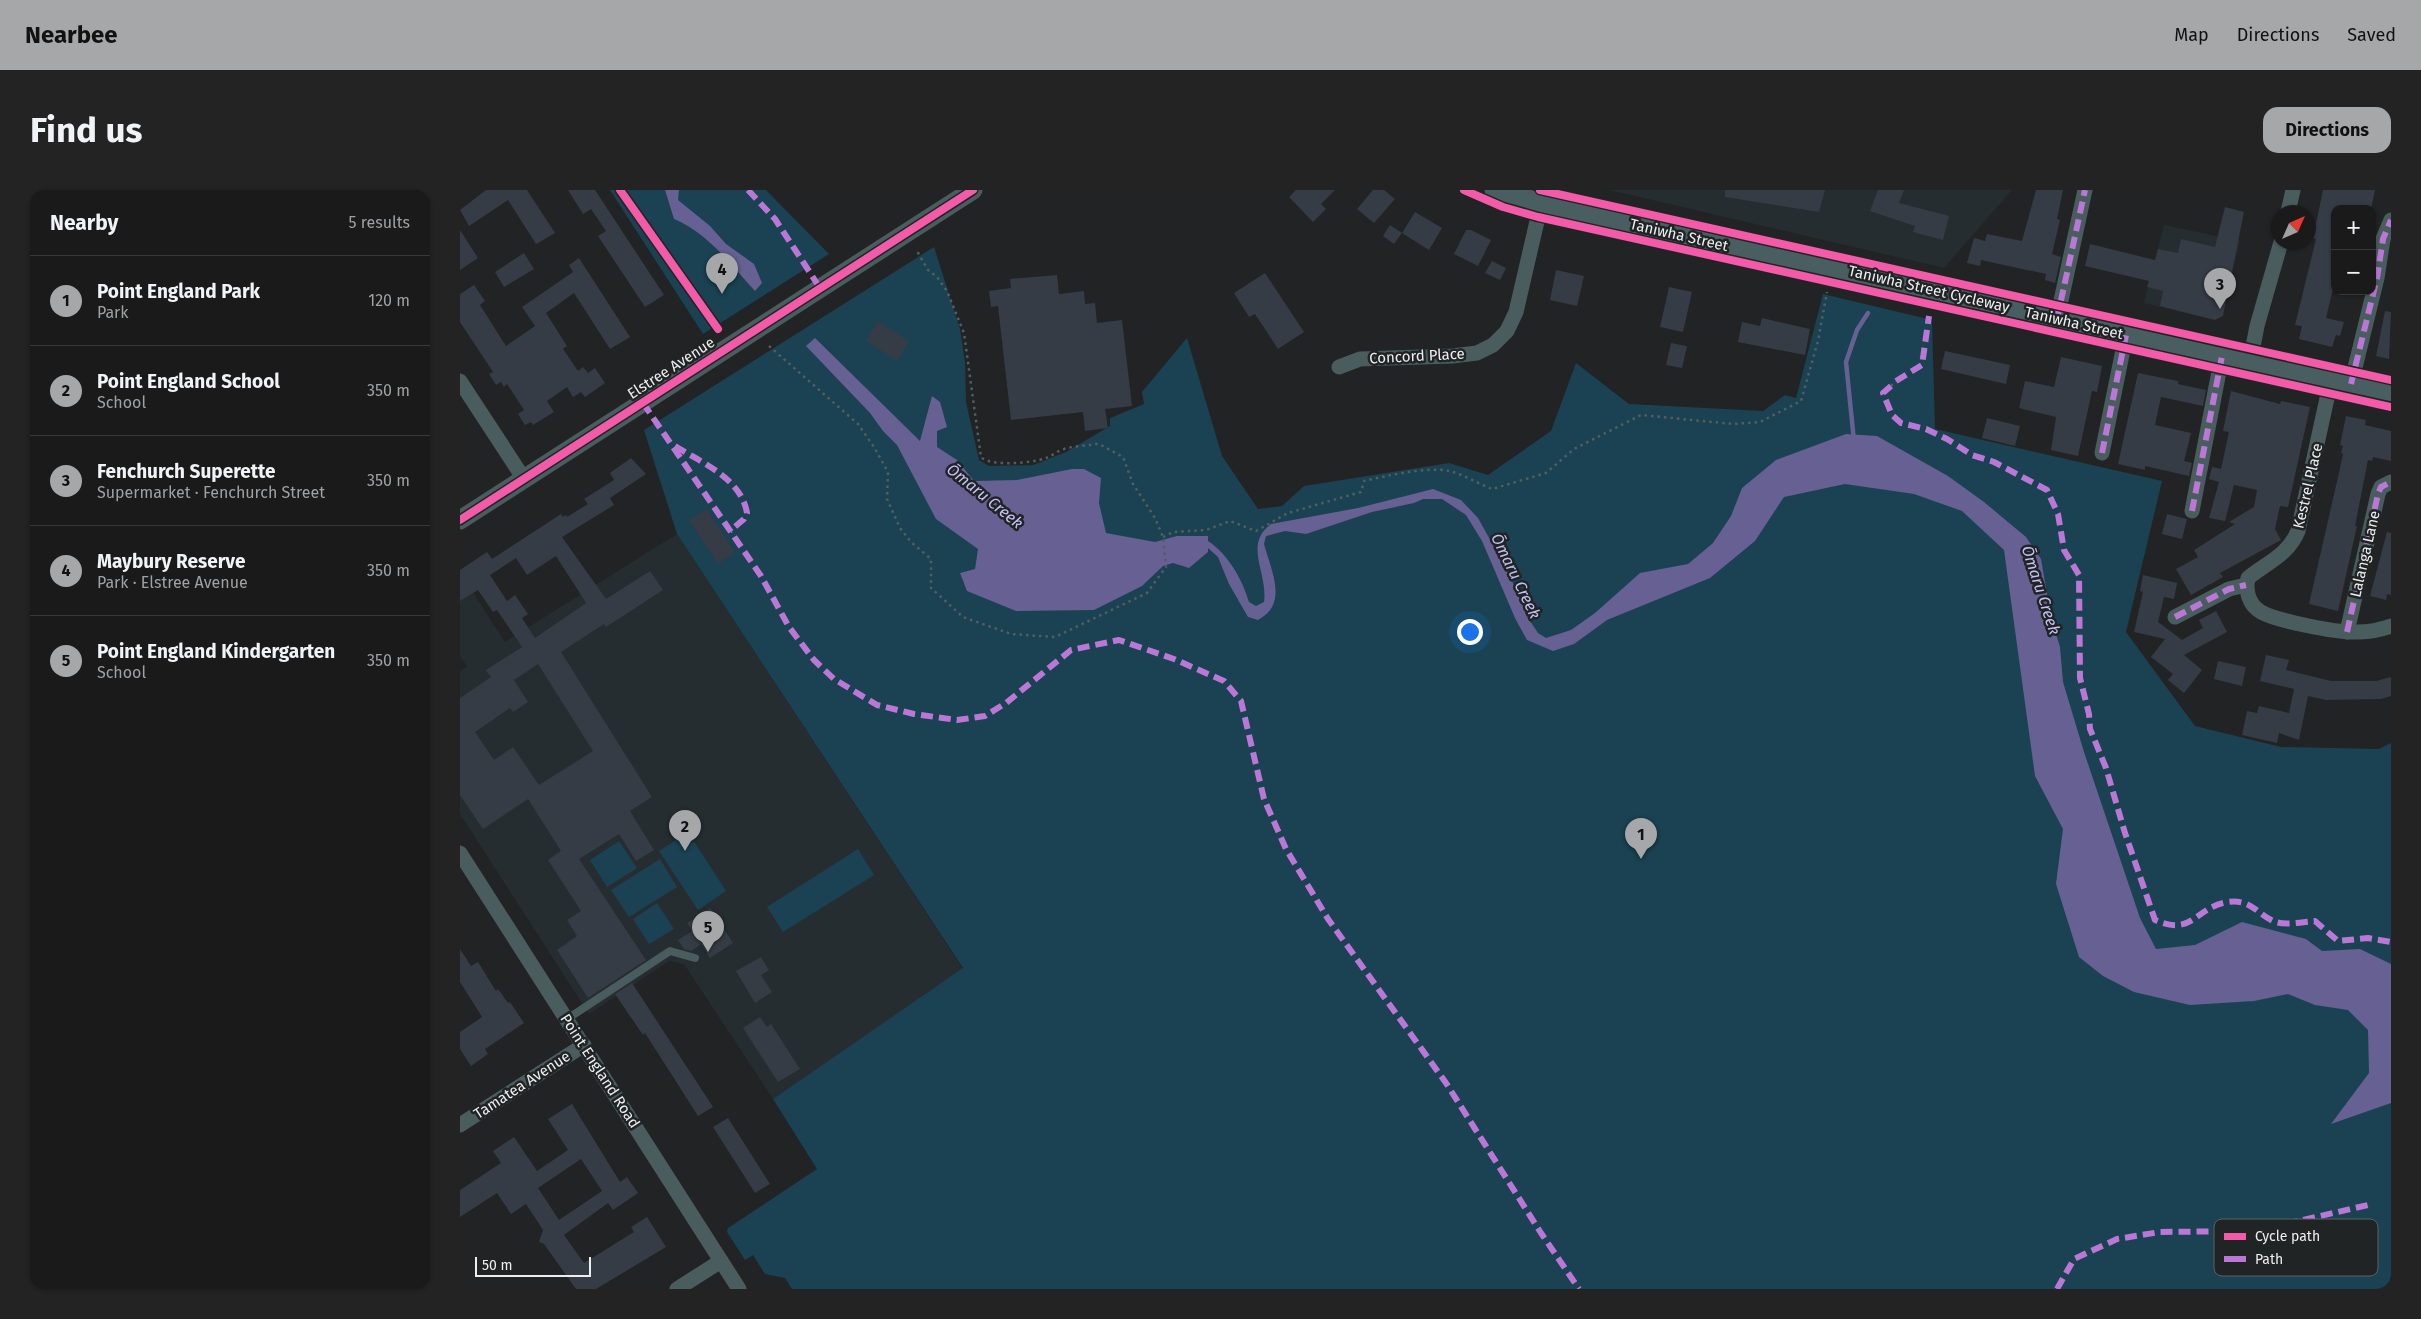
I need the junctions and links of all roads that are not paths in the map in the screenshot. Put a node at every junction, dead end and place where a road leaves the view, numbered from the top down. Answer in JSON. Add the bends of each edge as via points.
{"nodes":[{"id":1,"x":973,"y":190,"type":"edge"},
{"id":2,"x":1494,"y":190,"type":"edge"},
{"id":3,"x":2085,"y":190,"type":"edge"},
{"id":4,"x":2293,"y":190,"type":"edge"},
{"id":5,"x":1541,"y":204,"type":"junction"},
{"id":6,"x":2290,"y":205,"type":"edge"},
{"id":7,"x":2391,"y":220,"type":"edge"},
{"id":8,"x":2279,"y":250,"type":"edge"},
{"id":9,"x":2057,"y":319,"type":"junction"},
{"id":10,"x":2126,"y":335,"type":"junction"},
{"id":11,"x":2222,"y":356,"type":"junction"},
{"id":12,"x":2250,"y":362,"type":"junction"},
{"id":13,"x":1339,"y":367,"type":"dead end"},
{"id":14,"x":460,"y":381,"type":"edge"},
{"id":15,"x":2341,"y":382,"type":"junction"},
{"id":16,"x":2391,"y":393,"type":"edge"},
{"id":17,"x":2102,"y":453,"type":"dead end"},
{"id":18,"x":524,"y":479,"type":"junction"},
{"id":19,"x":2391,"y":482,"type":"edge"},
{"id":20,"x":2192,"y":511,"type":"dead end"},
{"id":21,"x":460,"y":520,"type":"edge"},
{"id":22,"x":2246,"y":585,"type":"junction"},
{"id":23,"x":2175,"y":617,"type":"dead end"},
{"id":24,"x":2391,"y":626,"type":"edge"},
{"id":25,"x":2347,"y":632,"type":"junction"},
{"id":26,"x":460,"y":853,"type":"edge"},
{"id":27,"x":695,"y":958,"type":"dead end"},
{"id":28,"x":567,"y":1019,"type":"junction"},
{"id":29,"x":584,"y":1045,"type":"junction"},
{"id":30,"x":460,"y":1125,"type":"edge"},
{"id":31,"x":721,"y":1261,"type":"junction"},
{"id":32,"x":677,"y":1289,"type":"edge"},
{"id":33,"x":739,"y":1289,"type":"edge"}],
"edges":[{"from":1,"to":18,"type":"street","name":"Elstree Avenue"},
{"from":2,"to":5,"type":"main road","name":"Taniwha Street"},
{"from":3,"to":9,"type":"street"},
{"from":4,"to":6,"type":"street"},
{"from":5,"to":9,"type":"main road","name":"Taniwha Street"},
{"from":5,"to":13,"type":"street","name":"Concord Place","via":[[1516,312],[1507,331],[1493,345],[1477,353],[1360,359]]},
{"from":7,"to":15,"type":"street","name":"Kestrel Place","via":[[2383,239],[2377,278]]},
{"from":8,"to":12,"type":"street"},
{"from":9,"to":10,"type":"main road","name":"Taniwha Street"},
{"from":10,"to":11,"type":"main road","name":"Taniwha Street"},
{"from":10,"to":17,"type":"street"},
{"from":11,"to":12,"type":"main road","name":"Taniwha Street"},
{"from":11,"to":20,"type":"street"},
{"from":12,"to":15,"type":"main road","name":"Taniwha Street"},
{"from":14,"to":18,"type":"street"},
{"from":15,"to":16,"type":"main road","name":"Taniwha Street"},
{"from":15,"to":22,"type":"street","name":"Kestrel Place","via":[[2293,543],[2278,559],[2248,578]]},
{"from":18,"to":21,"type":"street","name":"Elstree Avenue"},
{"from":19,"to":25,"type":"street","name":"Lalanga Lane","via":[[2381,487],[2378,494]]},
{"from":22,"to":23,"type":"street","via":[[2229,589]]},
{"from":22,"to":25,"type":"street","via":[[2252,605],[2261,612]]},
{"from":24,"to":25,"type":"street"},
{"from":26,"to":28,"type":"street","name":"Point England Road"},
{"from":27,"to":28,"type":"lane","via":[[670,951]]},
{"from":28,"to":29,"type":"street","name":"Point England Road"},
{"from":29,"to":30,"type":"street","name":"Tamatea Avenue"},
{"from":29,"to":31,"type":"street","name":"Point England Road"},
{"from":31,"to":32,"type":"street"},
{"from":31,"to":33,"type":"street","name":"Point England Road"}]}
